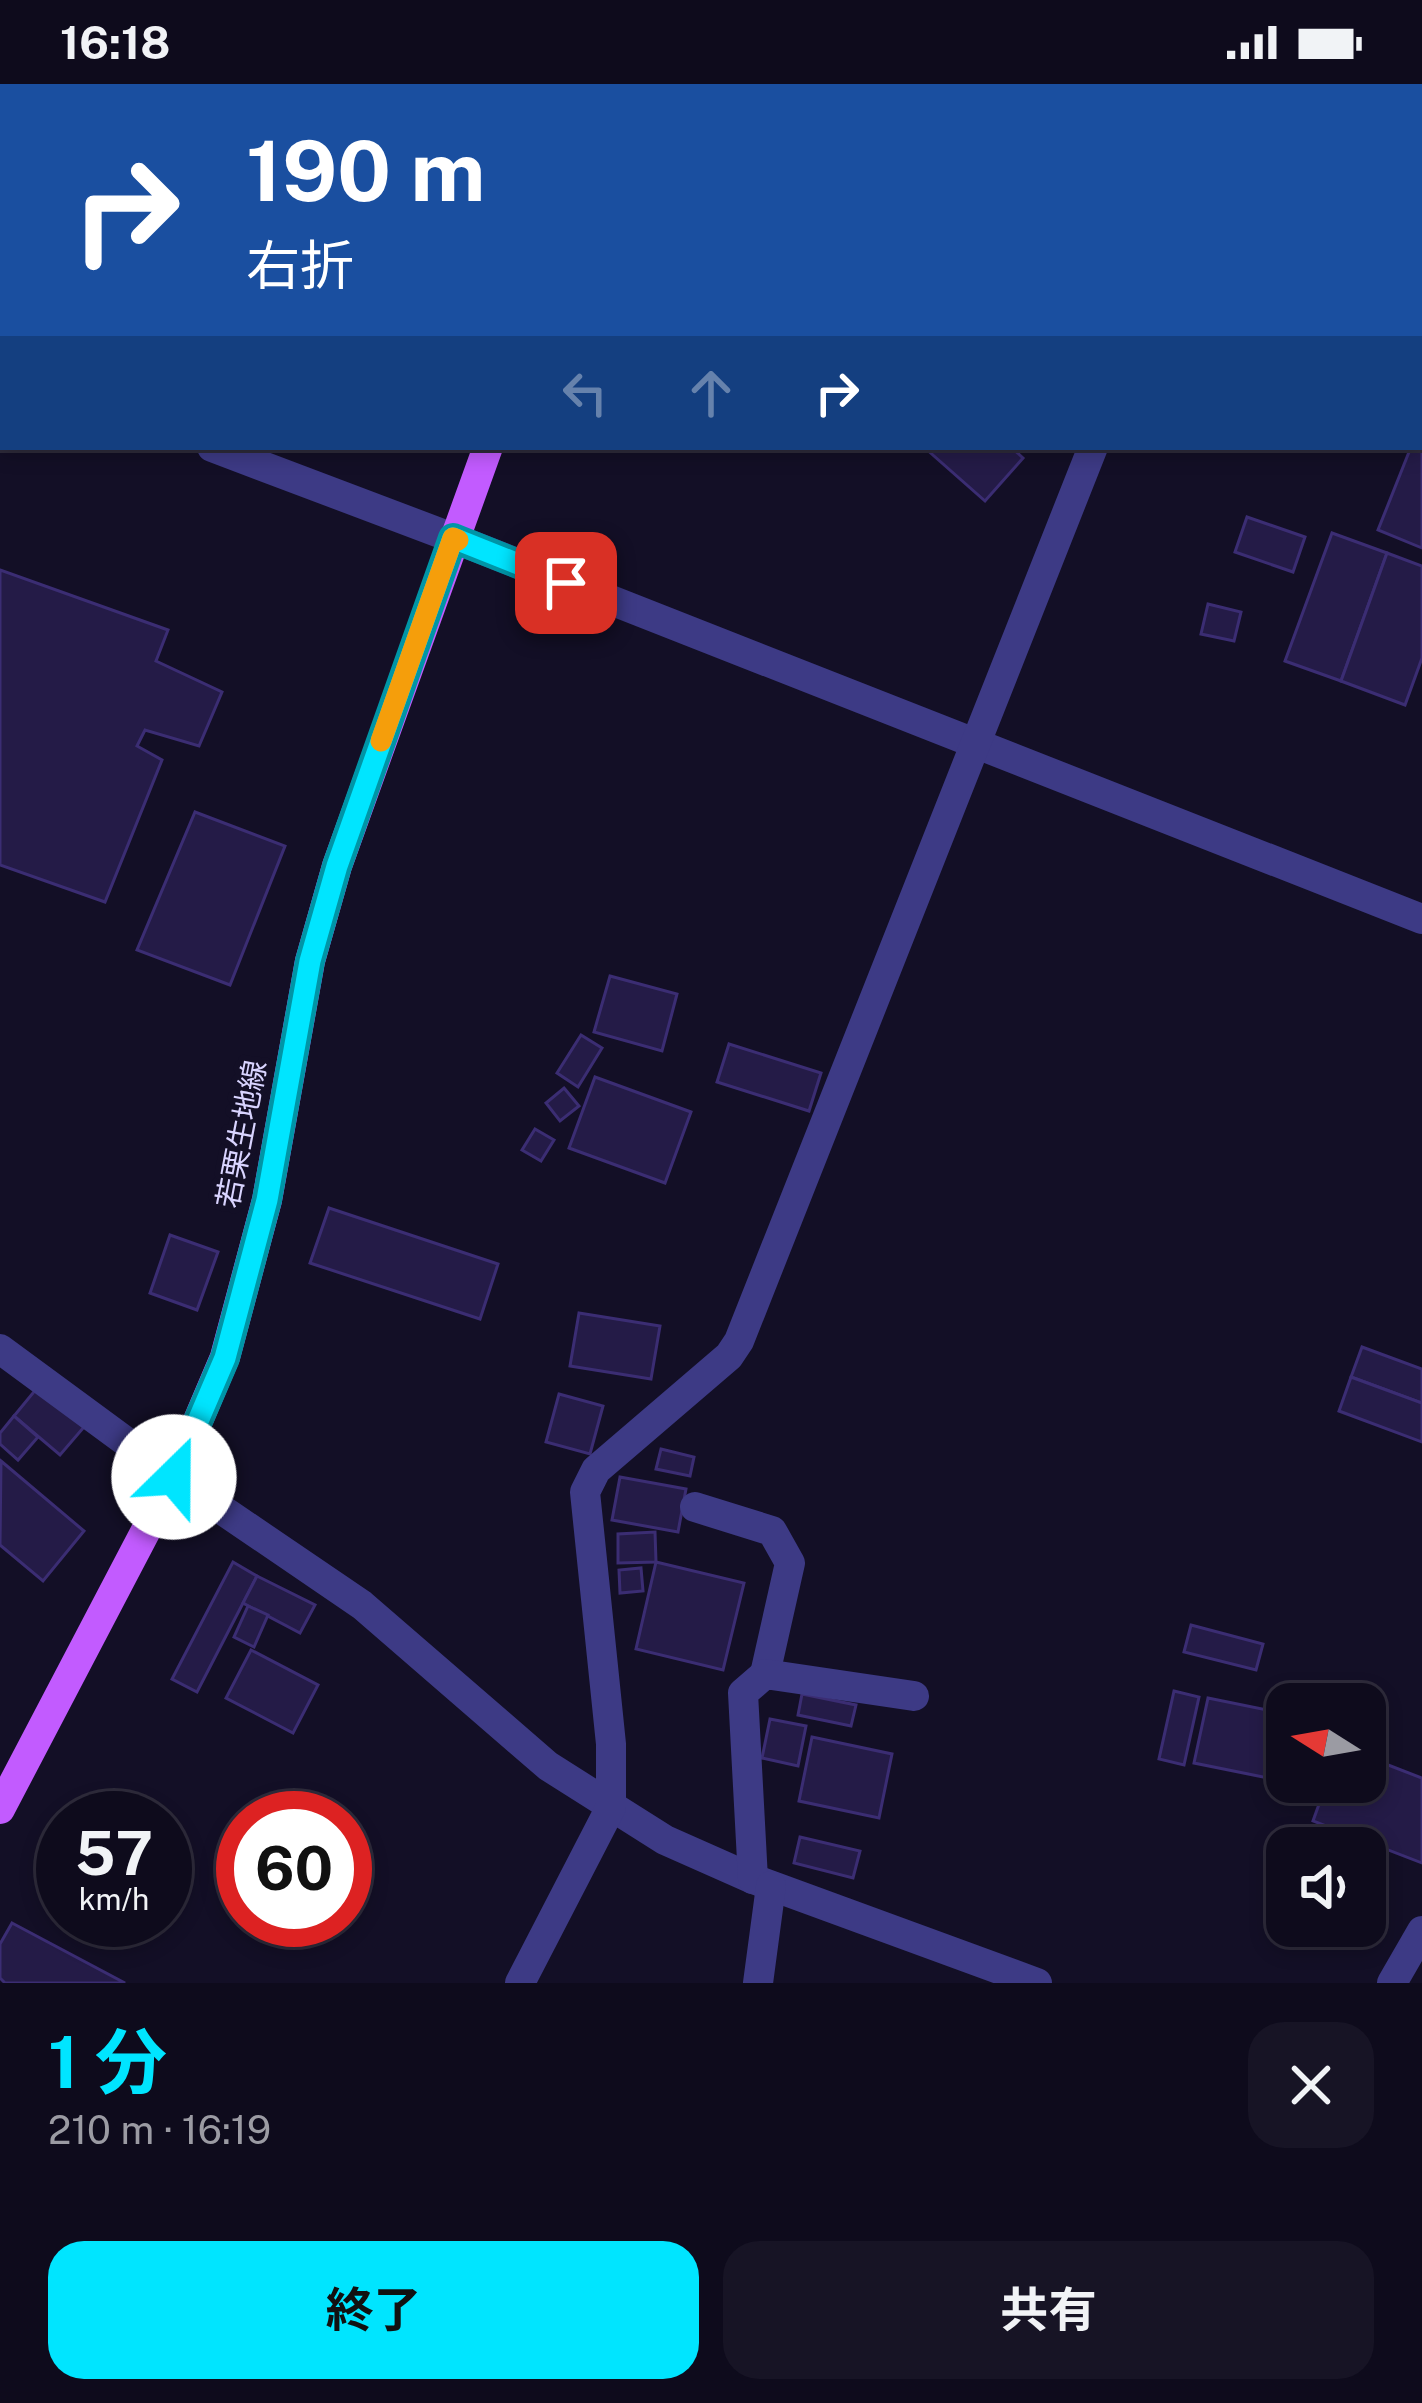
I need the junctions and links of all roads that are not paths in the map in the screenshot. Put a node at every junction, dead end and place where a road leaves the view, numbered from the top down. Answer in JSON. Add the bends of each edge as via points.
{"nodes":[{"id":1,"x":220,"y":450,"type":"edge"},
{"id":2,"x":487,"y":450,"type":"edge"},
{"id":3,"x":1092,"y":450,"type":"edge"},
{"id":4,"x":453,"y":538,"type":"junction"},
{"id":5,"x":978,"y":743,"type":"junction"},
{"id":6,"x":1422,"y":919,"type":"edge"},
{"id":7,"x":0,"y":1349,"type":"edge"},
{"id":8,"x":174,"y":1477,"type":"junction"},
{"id":9,"x":695,"y":1507,"type":"dead end"},
{"id":10,"x":765,"y":1674,"type":"junction"},
{"id":11,"x":914,"y":1696,"type":"dead end"},
{"id":12,"x":611,"y":1807,"type":"junction"},
{"id":13,"x":0,"y":1810,"type":"edge"},
{"id":14,"x":762,"y":1882,"type":"junction"},
{"id":15,"x":1422,"y":1931,"type":"edge"},
{"id":16,"x":520,"y":1983,"type":"edge"},
{"id":17,"x":758,"y":1983,"type":"edge"},
{"id":18,"x":1037,"y":1983,"type":"edge"},
{"id":19,"x":1392,"y":1983,"type":"edge"}],
"edges":[{"from":1,"to":4,"type":"street"},
{"from":2,"to":4,"type":"main road","name":"若栗生地線"},
{"from":3,"to":5,"type":"street"},
{"from":4,"to":5,"type":"street"},
{"from":4,"to":8,"type":"main road","name":"若栗生地線","via":[[337,866],[225,1358]]},
{"from":5,"to":6,"type":"street"},
{"from":5,"to":12,"type":"street","via":[[739,1341],[596,1470],[585,1492]]},
{"from":7,"to":8,"type":"street"},
{"from":8,"to":12,"type":"street","via":[[362,1605],[548,1766]]},
{"from":8,"to":13,"type":"main road","name":"若栗生地線"},
{"from":9,"to":10,"type":"street","via":[[772,1531],[790,1563]]},
{"from":10,"to":11,"type":"street"},
{"from":10,"to":14,"type":"street","via":[[743,1694]]},
{"from":12,"to":14,"type":"street"},
{"from":12,"to":16,"type":"street"},
{"from":14,"to":17,"type":"street"},
{"from":14,"to":18,"type":"street"},
{"from":15,"to":19,"type":"street"}]}
